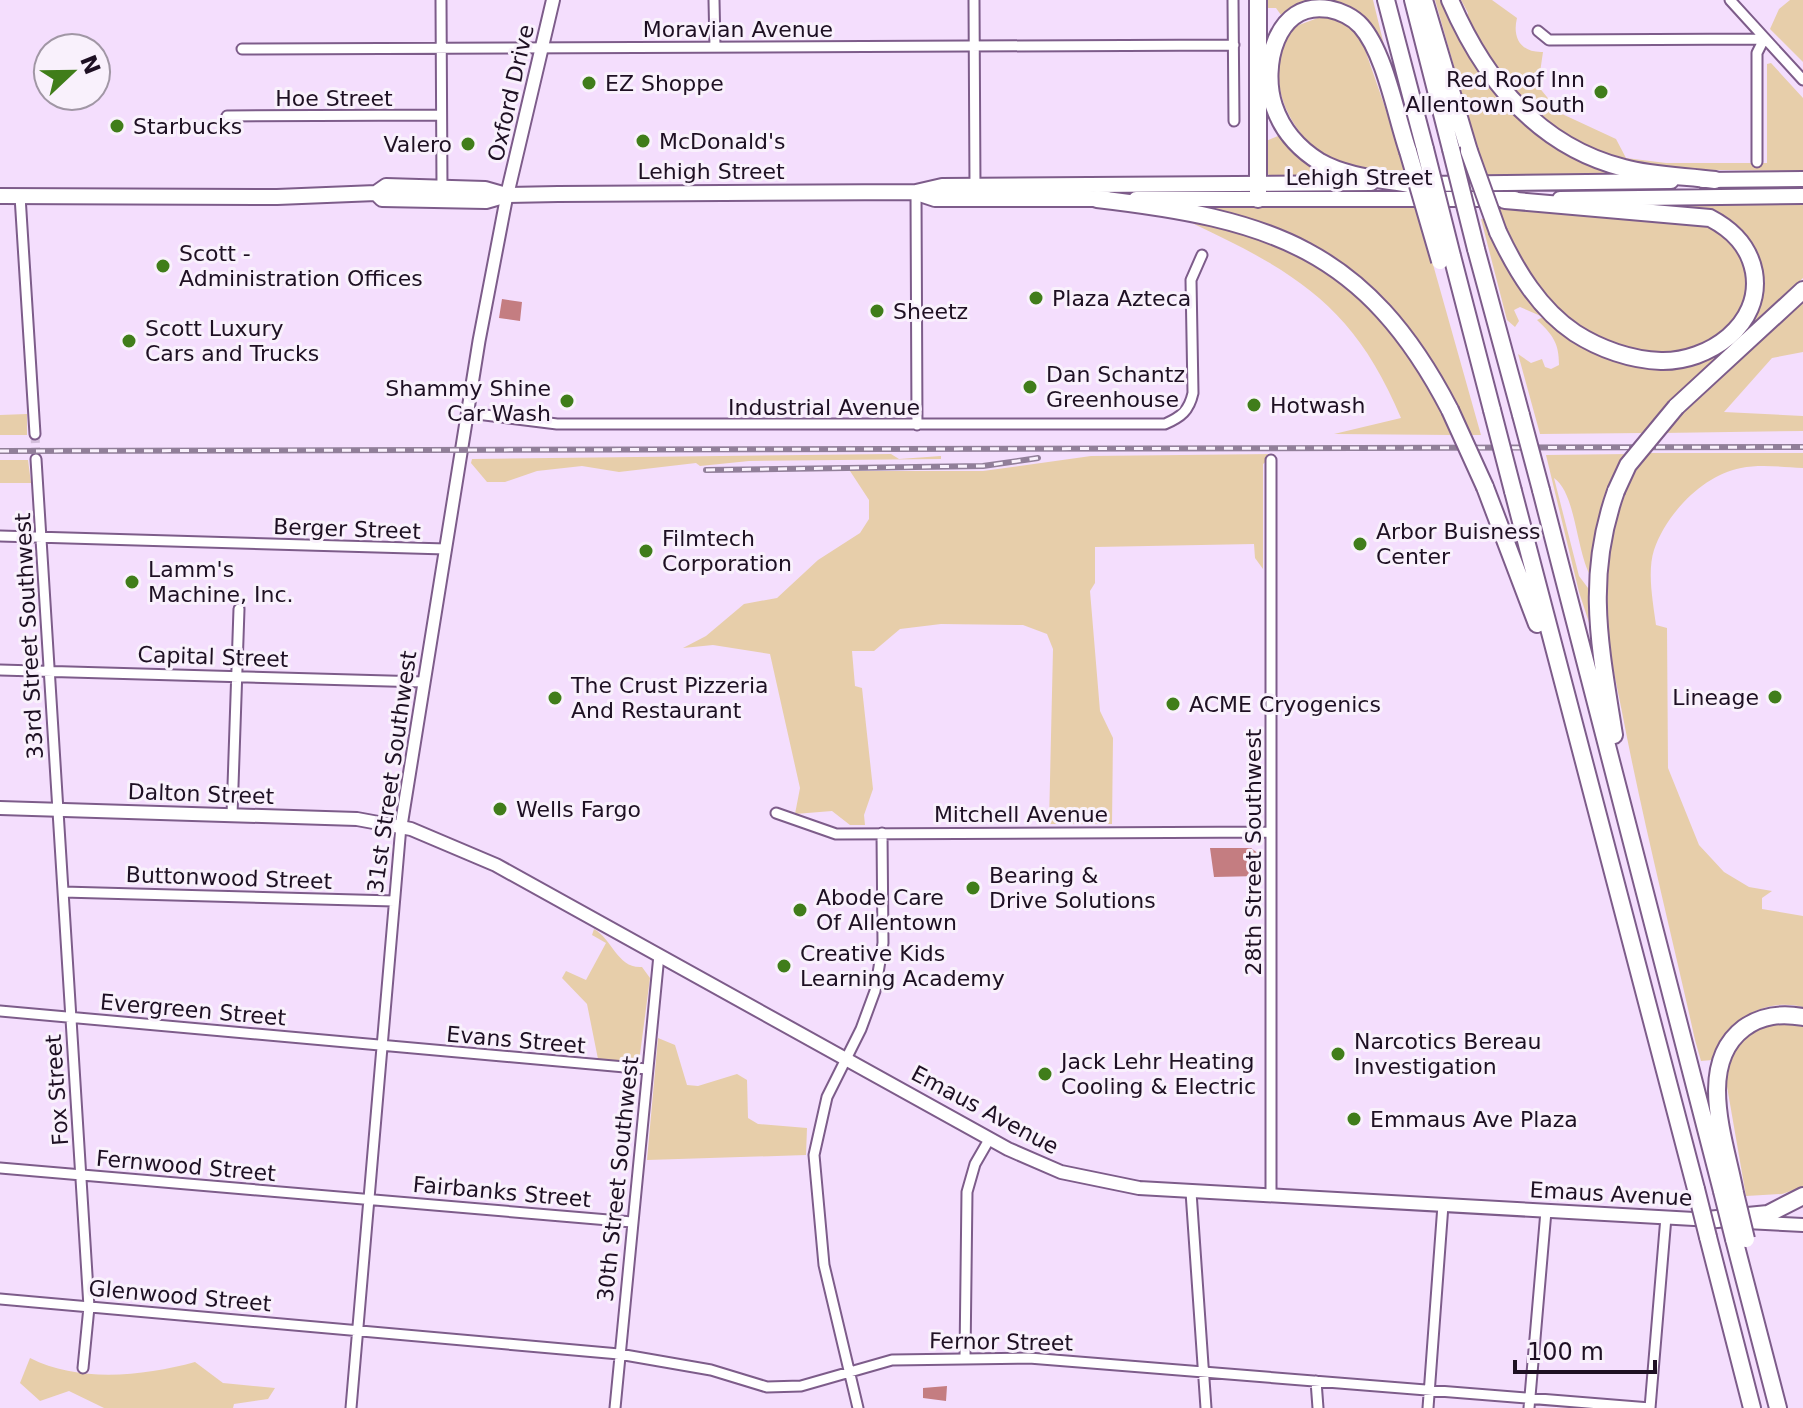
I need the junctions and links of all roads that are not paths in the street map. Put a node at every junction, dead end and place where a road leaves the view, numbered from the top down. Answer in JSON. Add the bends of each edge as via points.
{"nodes":[{"id":1,"x":441,"y":0,"type":"edge"},
{"id":2,"x":553,"y":0,"type":"edge"},
{"id":3,"x":714,"y":0,"type":"edge"},
{"id":4,"x":974,"y":0,"type":"edge"},
{"id":5,"x":1233,"y":0,"type":"edge"},
{"id":6,"x":1258,"y":0,"type":"edge"},
{"id":7,"x":1386,"y":0,"type":"edge"},
{"id":8,"x":1413,"y":0,"type":"edge"},
{"id":9,"x":1424,"y":0,"type":"edge"},
{"id":10,"x":1450,"y":0,"type":"edge"},
{"id":11,"x":1730,"y":0,"type":"edge"},
{"id":12,"x":1538,"y":31,"type":"dead end"},
{"id":13,"x":1764,"y":39,"type":"junction"},
{"id":14,"x":1234,"y":45,"type":"junction"},
{"id":15,"x":974,"y":46,"type":"junction"},
{"id":16,"x":715,"y":47,"type":"junction"},
{"id":17,"x":441,"y":48,"type":"junction"},
{"id":18,"x":543,"y":48,"type":"junction"},
{"id":19,"x":242,"y":49,"type":"dead end"},
{"id":20,"x":1803,"y":81,"type":"edge"},
{"id":21,"x":441,"y":115,"type":"junction"},
{"id":22,"x":227,"y":116,"type":"dead end"},
{"id":23,"x":1234,"y":121,"type":"dead end"},
{"id":24,"x":1757,"y":162,"type":"dead end"},
{"id":25,"x":1803,"y":179,"type":"edge"},
{"id":26,"x":1715,"y":180,"type":"junction"},
{"id":27,"x":1409,"y":184,"type":"junction"},
{"id":28,"x":975,"y":186,"type":"junction"},
{"id":29,"x":442,"y":188,"type":"junction"},
{"id":30,"x":1258,"y":191,"type":"junction"},
{"id":31,"x":916,"y":192,"type":"junction"},
{"id":32,"x":376,"y":193,"type":"junction"},
{"id":33,"x":507,"y":195,"type":"junction"},
{"id":34,"x":0,"y":196,"type":"edge"},
{"id":35,"x":20,"y":196,"type":"junction"},
{"id":36,"x":1803,"y":196,"type":"edge"},
{"id":37,"x":1097,"y":199,"type":"junction"},
{"id":38,"x":1505,"y":200,"type":"junction"},
{"id":39,"x":1202,"y":255,"type":"dead end"},
{"id":40,"x":1446,"y":258,"type":"junction"},
{"id":41,"x":1803,"y":290,"type":"edge"},
{"id":42,"x":469,"y":413,"type":"junction"},
{"id":43,"x":917,"y":425,"type":"junction"},
{"id":44,"x":35,"y":434,"type":"tunnel mouth"},
{"id":45,"x":36,"y":459,"type":"tunnel mouth"},
{"id":46,"x":1271,"y":460,"type":"dead end"},
{"id":47,"x":0,"y":536,"type":"edge"},
{"id":48,"x":41,"y":538,"type":"junction"},
{"id":49,"x":446,"y":549,"type":"junction"},
{"id":50,"x":239,"y":609,"type":"dead end"},
{"id":51,"x":0,"y":670,"type":"edge"},
{"id":52,"x":49,"y":671,"type":"junction"},
{"id":53,"x":237,"y":675,"type":"junction"},
{"id":54,"x":424,"y":682,"type":"junction"},
{"id":55,"x":1564,"y":695,"type":"junction"},
{"id":56,"x":0,"y":808,"type":"edge"},
{"id":57,"x":57,"y":810,"type":"junction"},
{"id":58,"x":776,"y":813,"type":"dead end"},
{"id":59,"x":232,"y":815,"type":"junction"},
{"id":60,"x":401,"y":826,"type":"junction"},
{"id":61,"x":1271,"y":832,"type":"junction"},
{"id":62,"x":882,"y":833,"type":"junction"},
{"id":63,"x":1631,"y":835,"type":"junction"},
{"id":64,"x":63,"y":892,"type":"junction"},
{"id":65,"x":394,"y":901,"type":"junction"},
{"id":66,"x":659,"y":955,"type":"junction"},
{"id":67,"x":0,"y":1011,"type":"edge"},
{"id":68,"x":71,"y":1017,"type":"junction"},
{"id":69,"x":1803,"y":1017,"type":"edge"},
{"id":70,"x":382,"y":1046,"type":"junction"},
{"id":71,"x":846,"y":1058,"type":"junction"},
{"id":72,"x":647,"y":1069,"type":"junction"},
{"id":73,"x":990,"y":1138,"type":"junction"},
{"id":74,"x":0,"y":1168,"type":"edge"},
{"id":75,"x":81,"y":1175,"type":"junction"},
{"id":76,"x":1191,"y":1192,"type":"junction"},
{"id":77,"x":1728,"y":1192,"type":"junction"},
{"id":78,"x":1271,"y":1196,"type":"junction"},
{"id":79,"x":1803,"y":1196,"type":"edge"},
{"id":80,"x":369,"y":1199,"type":"junction"},
{"id":81,"x":1443,"y":1205,"type":"junction"},
{"id":82,"x":1546,"y":1211,"type":"junction"},
{"id":83,"x":1666,"y":1217,"type":"junction"},
{"id":84,"x":1707,"y":1220,"type":"junction"},
{"id":85,"x":632,"y":1222,"type":"junction"},
{"id":86,"x":1803,"y":1225,"type":"edge"},
{"id":87,"x":1740,"y":1239,"type":"junction"},
{"id":88,"x":0,"y":1299,"type":"edge"},
{"id":89,"x":89,"y":1307,"type":"junction"},
{"id":90,"x":357,"y":1329,"type":"junction"},
{"id":91,"x":619,"y":1354,"type":"junction"},
{"id":92,"x":965,"y":1358,"type":"junction"},
{"id":93,"x":83,"y":1368,"type":"dead end"},
{"id":94,"x":1203,"y":1370,"type":"junction"},
{"id":95,"x":850,"y":1371,"type":"junction"},
{"id":96,"x":1316,"y":1381,"type":"junction"},
{"id":97,"x":1430,"y":1388,"type":"junction"},
{"id":98,"x":1529,"y":1402,"type":"edge"},
{"id":99,"x":351,"y":1408,"type":"edge"},
{"id":100,"x":615,"y":1408,"type":"edge"},
{"id":101,"x":858,"y":1408,"type":"edge"},
{"id":102,"x":1206,"y":1408,"type":"edge"},
{"id":103,"x":1318,"y":1408,"type":"edge"},
{"id":104,"x":1428,"y":1408,"type":"edge"},
{"id":105,"x":1650,"y":1408,"type":"edge"},
{"id":106,"x":1752,"y":1408,"type":"edge"},
{"id":107,"x":1778,"y":1408,"type":"edge"},
{"id":108,"x":1787,"y":1408,"type":"edge"}],
"edges":[{"from":1,"to":17,"type":"street"},
{"from":2,"to":18,"type":"main road","name":"Oxford Drive"},
{"from":3,"to":16,"type":"street"},
{"from":4,"to":15,"type":"street"},
{"from":5,"to":14,"type":"street"},
{"from":6,"to":30,"type":"highway"},
{"from":7,"to":40,"type":"highway","bridge":true,"via":[[1425,149]]},
{"from":8,"to":63,"type":"highway","bridge":true},
{"from":9,"to":38,"type":"highway","bridge":true,"via":[[1498,232],[1526,283],[1549,310],[1581,336],[1626,356],[1662,361],[1708,350],[1742,324],[1753,302],[1755,277],[1747,251],[1733,232],[1710,218]]},
{"from":10,"to":26,"type":"highway","via":[[1503,94],[1551,135],[1624,168]]},
{"from":11,"to":13,"type":"street"},
{"from":12,"to":13,"type":"street","via":[[1549,40]]},
{"from":13,"to":20,"type":"street"},
{"from":13,"to":24,"type":"street","via":[[1757,53]]},
{"from":14,"to":15,"type":"street","name":"Moravian Avenue"},
{"from":14,"to":23,"type":"street"},
{"from":15,"to":16,"type":"street","name":"Moravian Avenue"},
{"from":15,"to":28,"type":"street"},
{"from":16,"to":18,"type":"street","name":"Moravian Avenue"},
{"from":17,"to":18,"type":"street","name":"Moravian Avenue"},
{"from":17,"to":19,"type":"street","name":"Moravian Avenue"},
{"from":17,"to":21,"type":"street"},
{"from":18,"to":33,"type":"main road","name":"Oxford Drive"},
{"from":21,"to":22,"type":"street","name":"Hoe Street"},
{"from":21,"to":29,"type":"street"},
{"from":25,"to":26,"type":"highway","name":"Lehigh Street"},
{"from":26,"to":27,"type":"highway","name":"Lehigh Street"},
{"from":27,"to":30,"type":"highway","name":"Lehigh Street"},
{"from":27,"to":40,"type":"highway","bridge":true,"via":[[1335,169],[1289,134],[1269,82],[1274,45],[1285,24],[1299,13],[1321,8],[1358,22],[1376,54]]},
{"from":28,"to":30,"type":"highway","name":"Lehigh Street"},
{"from":28,"to":31,"type":"highway","name":"Lehigh Street"},
{"from":29,"to":32,"type":"highway","name":"Lehigh Street","via":[[386,186]]},
{"from":29,"to":33,"type":"highway","name":"Lehigh Street"},
{"from":30,"to":37,"type":"highway","name":"Lehigh Street"},
{"from":30,"to":38,"type":"highway","name":"Lehigh Street"},
{"from":31,"to":33,"type":"highway","name":"Lehigh Street"},
{"from":31,"to":37,"type":"highway","name":"Lehigh Street","via":[[935,199]]},
{"from":31,"to":43,"type":"street"},
{"from":32,"to":33,"type":"highway","name":"Lehigh Street","via":[[382,199],[453,201]]},
{"from":32,"to":35,"type":"highway","name":"Lehigh Street"},
{"from":33,"to":42,"type":"street","name":"31st Street Southwest"},
{"from":34,"to":35,"type":"highway","name":"Lehigh Street"},
{"from":35,"to":44,"type":"street"},
{"from":36,"to":38,"type":"highway","name":"Lehigh Street"},
{"from":37,"to":55,"type":"highway","bridge":true,"via":[[1197,212],[1263,230],[1305,249],[1360,288],[1394,322],[1450,410]]},
{"from":39,"to":43,"type":"street","name":"Industrial Avenue","via":[[1191,280],[1193,393],[1179,418],[1139,425]]},
{"from":40,"to":55,"type":"highway","bridge":true,"via":[[1492,407]]},
{"from":41,"to":63,"type":"highway","bridge":true,"via":[[1676,407],[1628,465],[1616,491],[1600,544],[1596,608]]},
{"from":42,"to":43,"type":"street","name":"Industrial Avenue","via":[[557,424]]},
{"from":42,"to":49,"type":"street","name":"31st Street Southwest"},
{"from":45,"to":48,"type":"street","name":"33rd Street Southwest"},
{"from":46,"to":61,"type":"street","name":"28th Street Southwest"},
{"from":47,"to":48,"type":"street","name":"Berger Street"},
{"from":48,"to":49,"type":"street","name":"Berger Street"},
{"from":48,"to":52,"type":"street","name":"33rd Street Southwest"},
{"from":49,"to":54,"type":"street","name":"31st Street Southwest"},
{"from":50,"to":53,"type":"street"},
{"from":51,"to":52,"type":"street","name":"Capital Street"},
{"from":52,"to":53,"type":"street","name":"Capital Street"},
{"from":52,"to":57,"type":"street","name":"33rd Street Southwest"},
{"from":53,"to":54,"type":"street","name":"Capital Street"},
{"from":53,"to":59,"type":"street"},
{"from":54,"to":60,"type":"street","name":"31st Street Southwest"},
{"from":55,"to":106,"type":"highway","bridge":true},
{"from":56,"to":57,"type":"main road","name":"Dalton Street"},
{"from":57,"to":59,"type":"main road","name":"Dalton Street"},
{"from":57,"to":64,"type":"street","name":"Fox Street"},
{"from":58,"to":62,"type":"street","name":"Mitchell Avenue","via":[[836,834]]},
{"from":59,"to":60,"type":"main road","name":"Dalton Street","via":[[357,819]]},
{"from":60,"to":65,"type":"street","name":"31st Street Southwest"},
{"from":60,"to":66,"type":"main road","name":"Emaus Avenue","via":[[496,865]]},
{"from":61,"to":62,"type":"street","name":"Mitchell Avenue"},
{"from":61,"to":78,"type":"street","name":"28th Street Southwest"},
{"from":62,"to":71,"type":"street","via":[[880,967],[868,1014]]},
{"from":63,"to":77,"type":"highway"},
{"from":64,"to":65,"type":"street","name":"Buttonwood Street"},
{"from":64,"to":68,"type":"street","name":"Fox Street"},
{"from":65,"to":70,"type":"street","name":"31st Street Southwest"},
{"from":66,"to":71,"type":"main road","name":"Emaus Avenue"},
{"from":66,"to":72,"type":"street","name":"30th Street Southwest"},
{"from":67,"to":68,"type":"street","name":"Evergreen Street"},
{"from":68,"to":70,"type":"street","name":"Evergreen Street"},
{"from":68,"to":75,"type":"street","name":"Fox Street"},
{"from":69,"to":77,"type":"highway","via":[[1778,1014],[1755,1021],[1736,1035],[1722,1057],[1717,1090]]},
{"from":70,"to":72,"type":"street","name":"Evans Street"},
{"from":70,"to":80,"type":"street","name":"31st Street Southwest"},
{"from":71,"to":73,"type":"main road","name":"Emaus Avenue"},
{"from":71,"to":95,"type":"street","via":[[822,1110],[814,1155],[824,1265]]},
{"from":72,"to":85,"type":"street","name":"30th Street Southwest"},
{"from":73,"to":76,"type":"main road","name":"Emaus Avenue","via":[[1087,1180]]},
{"from":73,"to":92,"type":"street","via":[[967,1192]]},
{"from":74,"to":75,"type":"street","name":"Fernwood Street"},
{"from":75,"to":80,"type":"street","name":"Fernwood Street"},
{"from":75,"to":89,"type":"street","name":"Fox Street"},
{"from":76,"to":78,"type":"main road","name":"Emaus Avenue"},
{"from":76,"to":94,"type":"street"},
{"from":77,"to":87,"type":"highway","bridge":true},
{"from":78,"to":81,"type":"main road","name":"Emaus Avenue"},
{"from":79,"to":84,"type":"highway","via":[[1768,1214]]},
{"from":80,"to":85,"type":"street","name":"Fairbanks Street"},
{"from":80,"to":90,"type":"street","name":"31st Street Southwest"},
{"from":81,"to":82,"type":"main road","name":"Emaus Avenue"},
{"from":81,"to":97,"type":"street"},
{"from":82,"to":83,"type":"main road","name":"Emaus Avenue"},
{"from":82,"to":98,"type":"street"},
{"from":83,"to":84,"type":"main road","name":"Emaus Avenue"},
{"from":83,"to":105,"type":"street"},
{"from":84,"to":86,"type":"main road","name":"Emaus Avenue"},
{"from":85,"to":91,"type":"street","name":"30th Street Southwest"},
{"from":87,"to":107,"type":"highway"},
{"from":87,"to":108,"type":"highway"},
{"from":88,"to":89,"type":"street","name":"Glenwood Street"},
{"from":89,"to":90,"type":"street","name":"Glenwood Street"},
{"from":89,"to":93,"type":"street","name":"Fox Street"},
{"from":90,"to":91,"type":"street","name":"Fernor Street"},
{"from":90,"to":99,"type":"street","name":"31st Street Southwest"},
{"from":91,"to":95,"type":"street","name":"Fernor Street","via":[[711,1370],[767,1387],[801,1386]]},
{"from":91,"to":100,"type":"street","name":"30th Street Southwest"},
{"from":92,"to":94,"type":"street","name":"Fernor Street"},
{"from":92,"to":95,"type":"street","name":"Fernor Street","via":[[892,1360]]},
{"from":94,"to":96,"type":"street","name":"Fernor Street"},
{"from":94,"to":102,"type":"street"},
{"from":95,"to":101,"type":"street"},
{"from":96,"to":97,"type":"street","name":"Fernor Street"},
{"from":96,"to":103,"type":"street"},
{"from":97,"to":98,"type":"street","name":"Fernor Street"},
{"from":97,"to":104,"type":"street"},
{"from":98,"to":105,"type":"street","name":"Fernor Street"}]}
